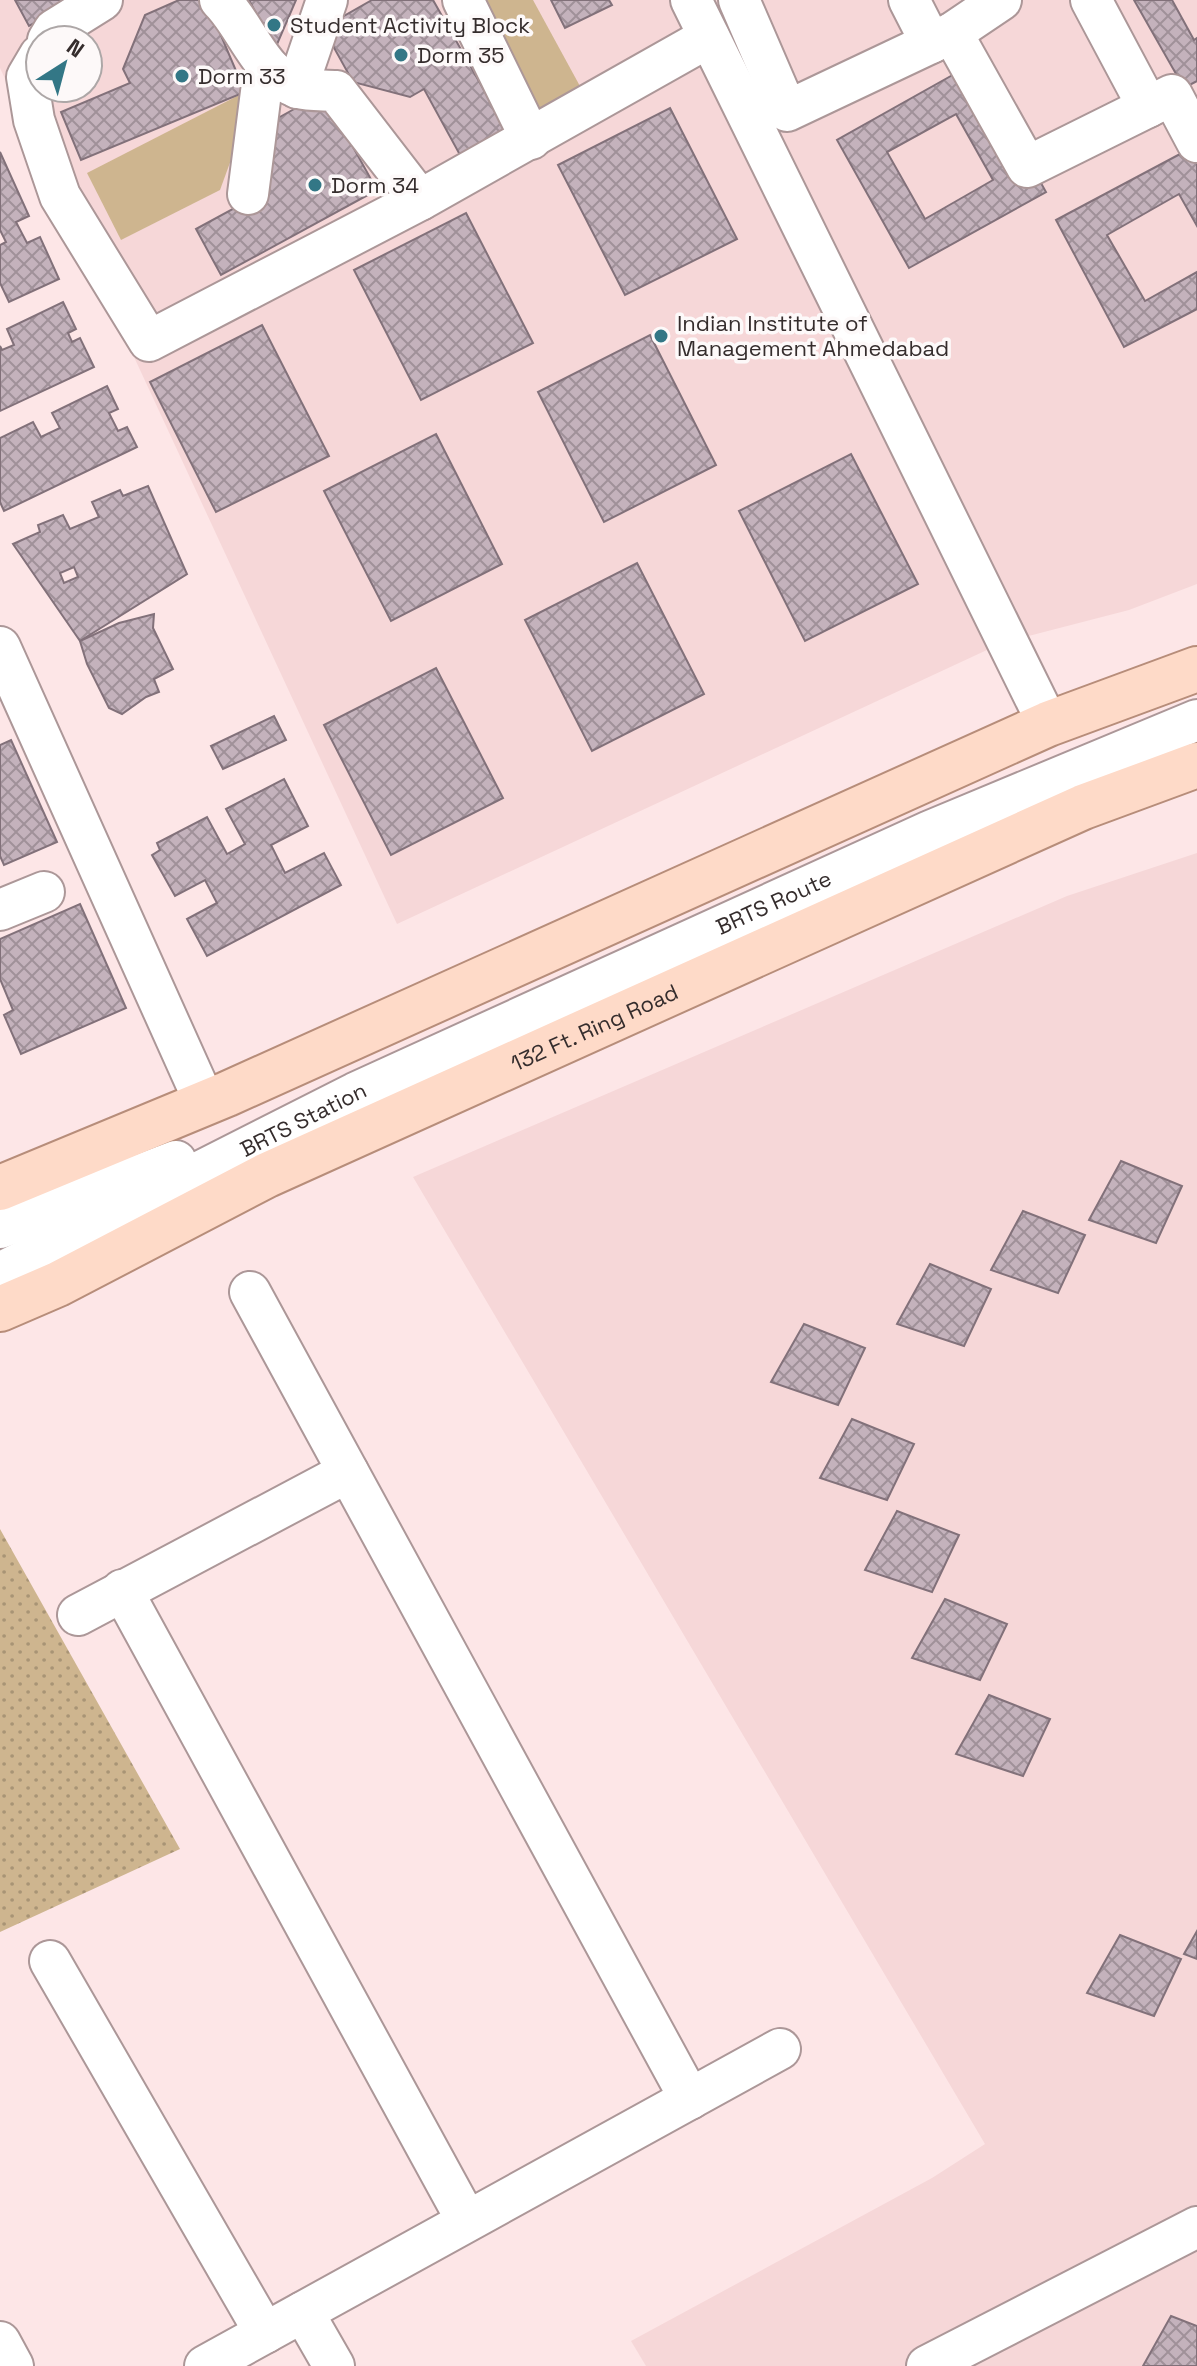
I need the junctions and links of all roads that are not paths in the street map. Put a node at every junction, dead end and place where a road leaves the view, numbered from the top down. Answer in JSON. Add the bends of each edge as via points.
{"nodes":[{"id":1,"x":102,"y":0,"type":"edge"},
{"id":2,"x":220,"y":0,"type":"edge"},
{"id":3,"x":327,"y":0,"type":"edge"},
{"id":4,"x":463,"y":0,"type":"edge"},
{"id":5,"x":691,"y":0,"type":"edge"},
{"id":6,"x":739,"y":0,"type":"edge"},
{"id":7,"x":909,"y":0,"type":"edge"},
{"id":8,"x":1001,"y":0,"type":"edge"},
{"id":9,"x":1091,"y":0,"type":"edge"},
{"id":10,"x":64,"y":24,"type":"edge"},
{"id":11,"x":709,"y":37,"type":"junction"},
{"id":12,"x":941,"y":38,"type":"junction"},
{"id":13,"x":284,"y":79,"type":"junction"},
{"id":14,"x":31,"y":104,"type":"edge"},
{"id":15,"x":1148,"y":107,"type":"junction"},
{"id":16,"x":531,"y":139,"type":"junction"},
{"id":17,"x":1197,"y":142,"type":"edge"},
{"id":18,"x":248,"y":194,"type":"dead end"},
{"id":19,"x":420,"y":200,"type":"junction"},
{"id":20,"x":0,"y":647,"type":"edge"},
{"id":21,"x":1197,"y":669,"type":"edge"},
{"id":22,"x":1197,"y":720,"type":"edge"},
{"id":23,"x":1048,"y":724,"type":"junction"},
{"id":24,"x":1197,"y":765,"type":"edge"},
{"id":25,"x":44,"y":892,"type":"dead end"},
{"id":26,"x":0,"y":910,"type":"edge"},
{"id":27,"x":355,"y":1093,"type":"junction"},
{"id":28,"x":205,"y":1103,"type":"junction"},
{"id":29,"x":0,"y":1188,"type":"edge"},
{"id":30,"x":0,"y":1228,"type":"edge"},
{"id":31,"x":0,"y":1273,"type":"edge"},
{"id":32,"x":250,"y":1292,"type":"dead end"},
{"id":33,"x":0,"y":1309,"type":"edge"},
{"id":34,"x":348,"y":1472,"type":"junction"},
{"id":35,"x":122,"y":1590,"type":"junction"},
{"id":36,"x":78,"y":1615,"type":"dead end"},
{"id":37,"x":50,"y":1961,"type":"dead end"},
{"id":38,"x":780,"y":2049,"type":"dead end"},
{"id":39,"x":690,"y":2099,"type":"junction"},
{"id":40,"x":467,"y":2221,"type":"junction"},
{"id":41,"x":1197,"y":2227,"type":"edge"},
{"id":42,"x":303,"y":2312,"type":"junction"},
{"id":43,"x":265,"y":2333,"type":"junction"},
{"id":44,"x":0,"y":2342,"type":"edge"},
{"id":45,"x":13,"y":2366,"type":"edge"},
{"id":46,"x":205,"y":2366,"type":"edge"},
{"id":47,"x":334,"y":2366,"type":"edge"},
{"id":48,"x":927,"y":2366,"type":"edge"}],
"edges":[{"from":1,"to":10,"type":"street"},
{"from":2,"to":13,"type":"street"},
{"from":3,"to":13,"type":"street"},
{"from":4,"to":16,"type":"street"},
{"from":5,"to":11,"type":"street"},
{"from":6,"to":12,"type":"street","via":[[787,111]]},
{"from":7,"to":12,"type":"street"},
{"from":8,"to":12,"type":"street"},
{"from":9,"to":15,"type":"street"},
{"from":11,"to":16,"type":"street"},
{"from":11,"to":23,"type":"street"},
{"from":12,"to":15,"type":"street","via":[[1027,167]]},
{"from":13,"to":18,"type":"street","via":[[261,92]]},
{"from":13,"to":19,"type":"street","via":[[336,91]]},
{"from":14,"to":19,"type":"street","via":[[60,196],[149,341]]},
{"from":15,"to":17,"type":"street","via":[[1172,95]]},
{"from":16,"to":19,"type":"street"},
{"from":20,"to":28,"type":"street"},
{"from":21,"to":23,"type":"main road"},
{"from":22,"to":27,"type":"street","name":"BRTS Route","via":[[930,831]]},
{"from":23,"to":28,"type":"main road"},
{"from":24,"to":33,"type":"main road","name":"132 Ft. Ring Road","via":[[1083,807],[281,1169]]},
{"from":25,"to":26,"type":"street"},
{"from":27,"to":30,"type":"street","name":"BRTS Station"},
{"from":27,"to":31,"type":"street","name":"BRTS Station"},
{"from":28,"to":29,"type":"main road"},
{"from":32,"to":34,"type":"street"},
{"from":34,"to":35,"type":"street"},
{"from":34,"to":39,"type":"street"},
{"from":35,"to":36,"type":"street"},
{"from":35,"to":40,"type":"street"},
{"from":37,"to":43,"type":"street"},
{"from":38,"to":39,"type":"street"},
{"from":39,"to":40,"type":"street"},
{"from":40,"to":42,"type":"street"},
{"from":41,"to":48,"type":"street"},
{"from":42,"to":43,"type":"street"},
{"from":42,"to":47,"type":"street"},
{"from":43,"to":46,"type":"street"},
{"from":44,"to":45,"type":"street"}]}
